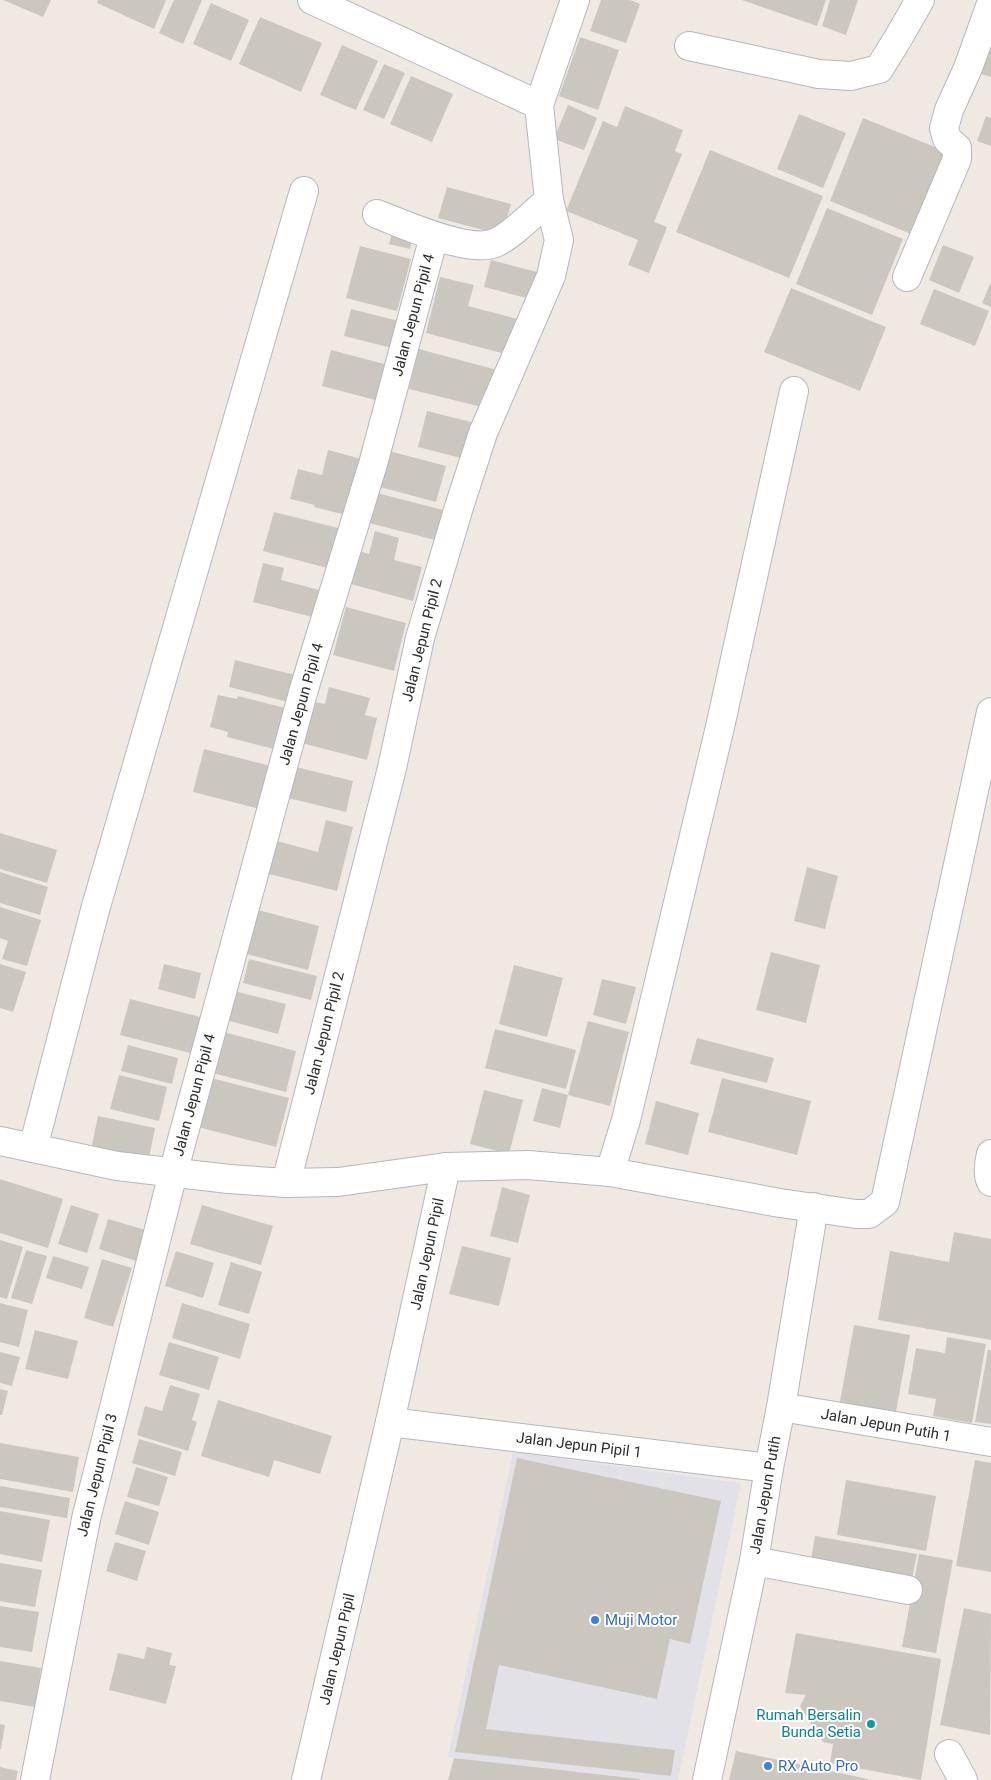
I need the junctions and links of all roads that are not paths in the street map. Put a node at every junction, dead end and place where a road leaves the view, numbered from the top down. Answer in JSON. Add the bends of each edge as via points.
{"nodes":[{"id":1,"x":312,"y":0,"type":"edge"},
{"id":2,"x":576,"y":0,"type":"edge"},
{"id":3,"x":920,"y":0,"type":"edge"},
{"id":4,"x":991,"y":4,"type":"edge"},
{"id":5,"x":689,"y":46,"type":"dead end"},
{"id":6,"x":539,"y":105,"type":"junction"},
{"id":7,"x":304,"y":191,"type":"dead end"},
{"id":8,"x":549,"y":200,"type":"junction"},
{"id":9,"x":377,"y":214,"type":"dead end"},
{"id":10,"x":434,"y":236,"type":"junction"},
{"id":11,"x":907,"y":278,"type":"dead end"},
{"id":12,"x":794,"y":391,"type":"dead end"},
{"id":13,"x":991,"y":712,"type":"edge"},
{"id":14,"x":0,"y":1141,"type":"edge"},
{"id":15,"x":33,"y":1148,"type":"junction"},
{"id":16,"x":991,"y":1154,"type":"edge"},
{"id":17,"x":446,"y":1167,"type":"junction"},
{"id":18,"x":610,"y":1172,"type":"junction"},
{"id":19,"x":173,"y":1173,"type":"junction"},
{"id":20,"x":991,"y":1182,"type":"edge"},
{"id":21,"x":286,"y":1183,"type":"junction"},
{"id":22,"x":814,"y":1207,"type":"junction"},
{"id":23,"x":781,"y":1407,"type":"junction"},
{"id":24,"x":390,"y":1422,"type":"junction"},
{"id":25,"x":991,"y":1442,"type":"edge"},
{"id":26,"x":768,"y":1468,"type":"junction"},
{"id":27,"x":754,"y":1561,"type":"junction"},
{"id":28,"x":908,"y":1590,"type":"dead end"},
{"id":29,"x":949,"y":1754,"type":"dead end"},
{"id":30,"x":35,"y":1780,"type":"edge"},
{"id":31,"x":306,"y":1780,"type":"edge"},
{"id":32,"x":707,"y":1780,"type":"edge"},
{"id":33,"x":964,"y":1780,"type":"edge"}],
"edges":[{"from":1,"to":6,"type":"street"},
{"from":2,"to":6,"type":"street"},
{"from":3,"to":5,"type":"street","via":[[879,69],[851,76],[819,74]]},
{"from":4,"to":11,"type":"street","via":[[944,128],[947,140],[957,148],[957,159]]},
{"from":6,"to":8,"type":"street","name":"Jalan Jepun Pipil 2"},
{"from":7,"to":15,"type":"street","via":[[95,910]]},
{"from":8,"to":10,"type":"street","via":[[495,243],[474,245]]},
{"from":8,"to":21,"type":"street","name":"Jalan Jepun Pipil 2","via":[[559,240],[551,276],[483,433],[420,638],[392,768]]},
{"from":9,"to":10,"type":"street"},
{"from":10,"to":19,"type":"street","name":"Jalan Jepun Pipil 4","via":[[373,464],[304,690]]},
{"from":12,"to":18,"type":"street","via":[[713,756],[626,1120]]},
{"from":13,"to":22,"type":"street","via":[[884,1202],[869,1214]]},
{"from":14,"to":15,"type":"street"},
{"from":15,"to":19,"type":"street","via":[[117,1166]]},
{"from":16,"to":20,"type":"street"},
{"from":17,"to":18,"type":"street","via":[[528,1165]]},
{"from":17,"to":21,"type":"street","via":[[338,1182]]},
{"from":17,"to":24,"type":"street","name":"Jalan Jepun Pipil"},
{"from":18,"to":22,"type":"street"},
{"from":19,"to":21,"type":"street"},
{"from":19,"to":30,"type":"street","name":"Jalan Jepun Pipil 3","via":[[86,1518]]},
{"from":22,"to":23,"type":"street","name":"Jalan Jepun Putih"},
{"from":23,"to":25,"type":"street","name":"Jalan Jepun Putih 1"},
{"from":23,"to":26,"type":"street","name":"Jalan Jepun Putih"},
{"from":24,"to":26,"type":"street","name":"Jalan Jepun Pipil 1"},
{"from":24,"to":31,"type":"street","name":"Jalan Jepun Pipil"},
{"from":26,"to":27,"type":"street","name":"Jalan Jepun Putih"},
{"from":27,"to":28,"type":"street"},
{"from":27,"to":32,"type":"street","name":"Jalan Jepun Putih"},
{"from":29,"to":33,"type":"street"}]}
